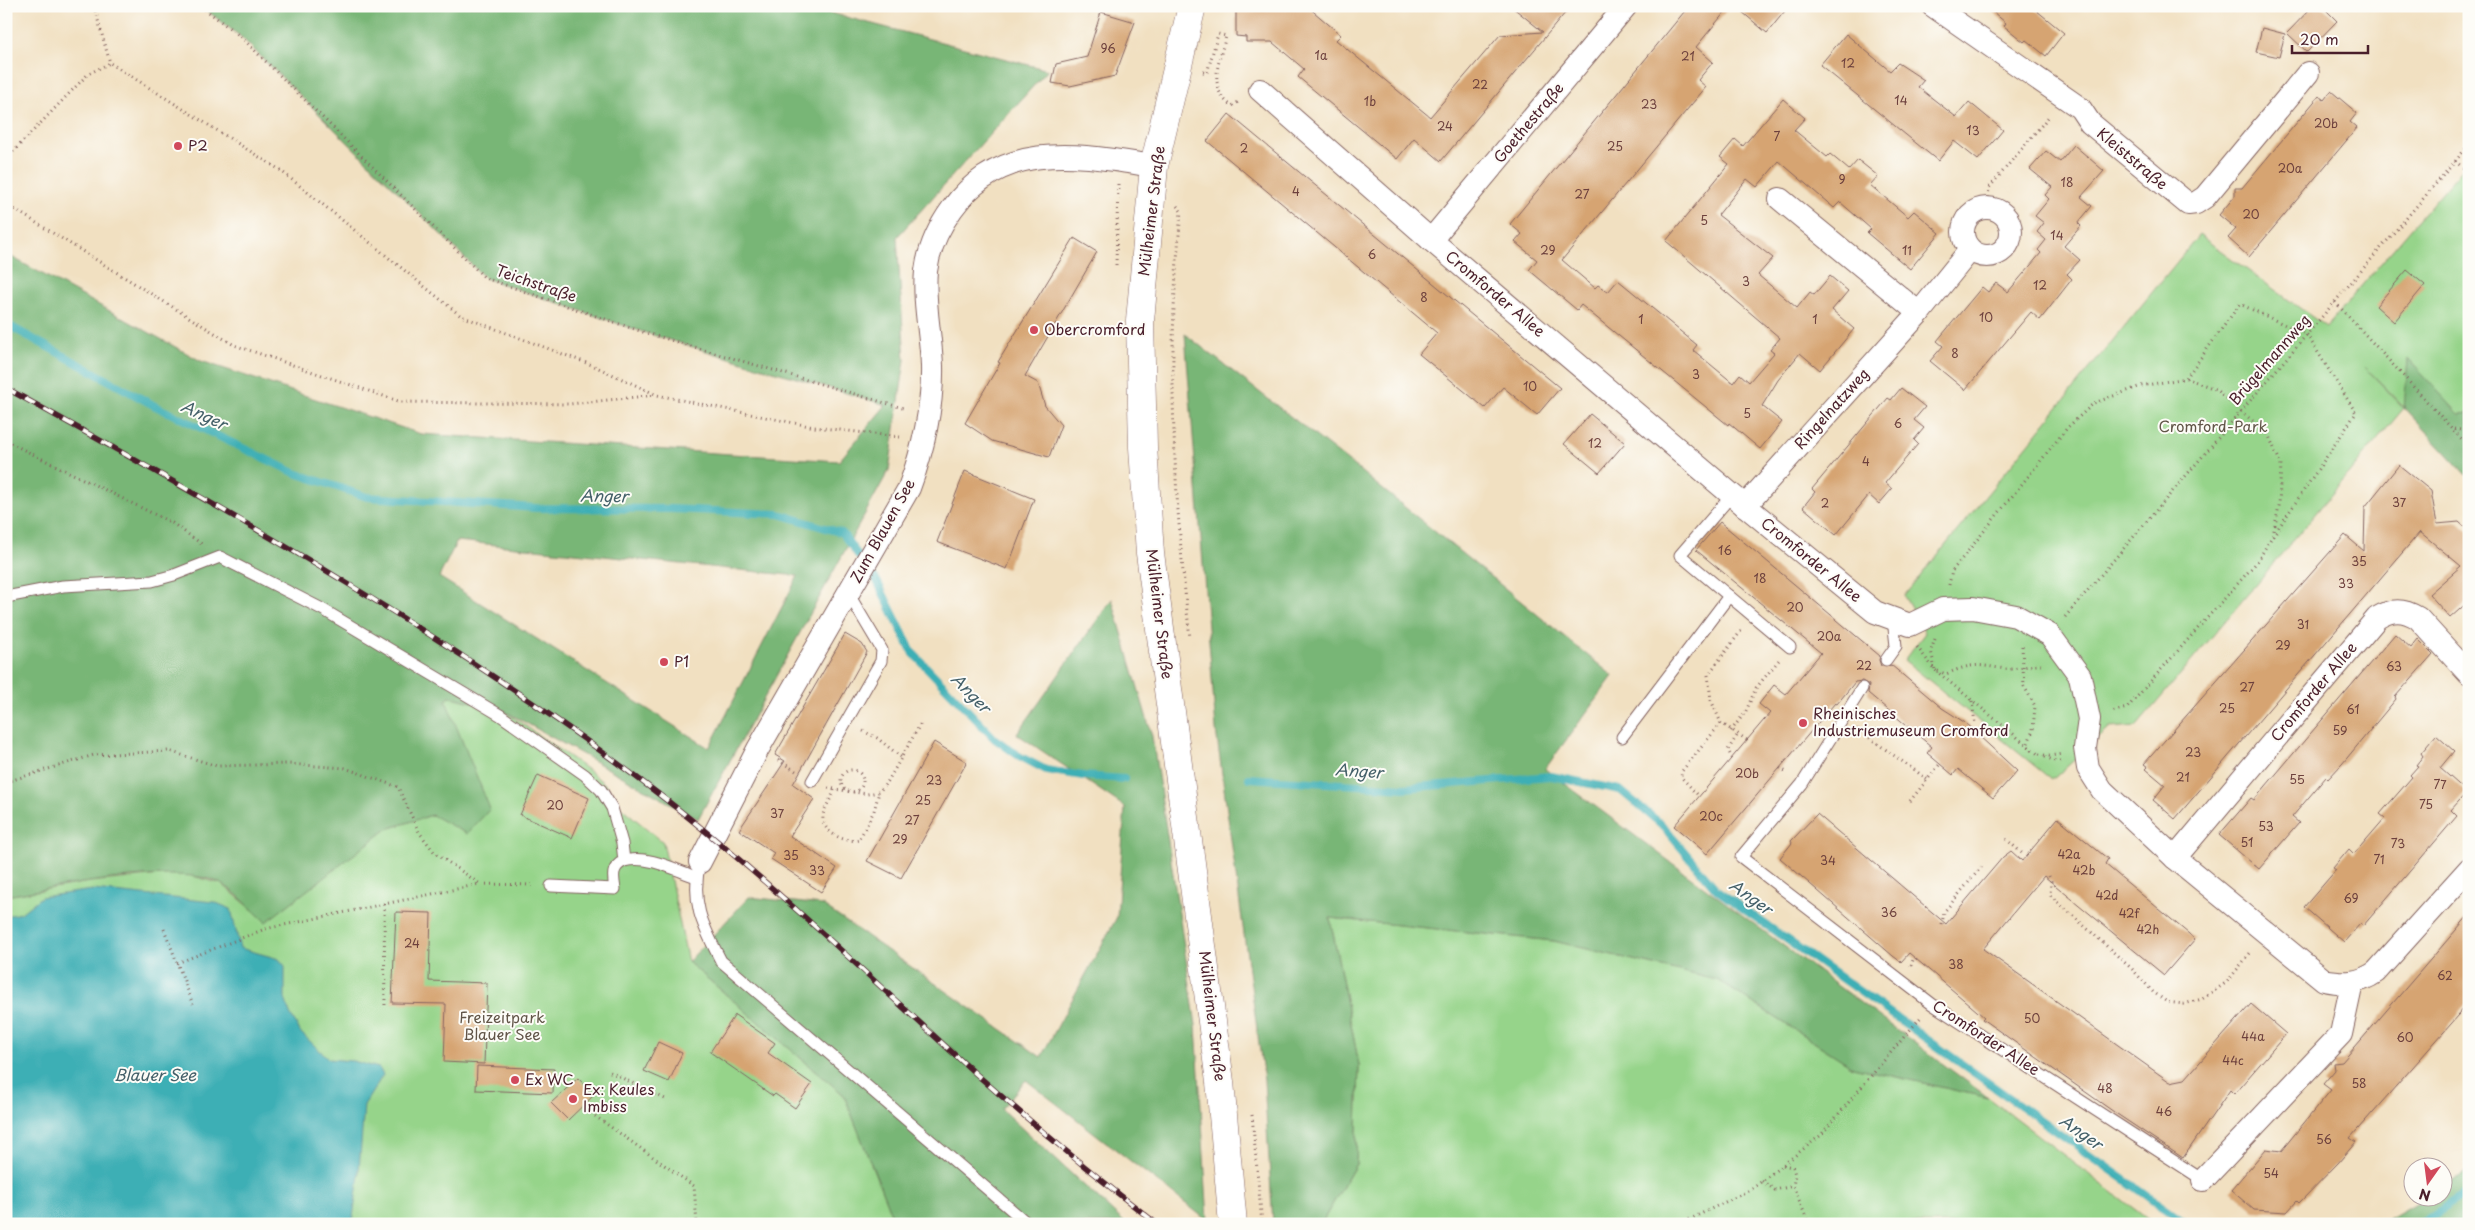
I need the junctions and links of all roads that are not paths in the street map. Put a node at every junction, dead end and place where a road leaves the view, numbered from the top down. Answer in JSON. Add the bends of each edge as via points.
{"nodes":[{"id":1,"x":1192,"y":6,"type":"edge"},
{"id":2,"x":1626,"y":6,"type":"edge"},
{"id":3,"x":1933,"y":6,"type":"edge"},
{"id":4,"x":2308,"y":73,"type":"dead end"},
{"id":5,"x":1260,"y":90,"type":"road end"},
{"id":6,"x":1154,"y":166,"type":"junction"},
{"id":7,"x":1780,"y":199,"type":"dead end"},
{"id":8,"x":1431,"y":240,"type":"junction"},
{"id":9,"x":1970,"y":250,"type":"junction"},
{"id":10,"x":1919,"y":313,"type":"junction"},
{"id":11,"x":1739,"y":501,"type":"junction"},
{"id":12,"x":851,"y":587,"type":"junction"},
{"id":13,"x":1729,"y":596,"type":"junction"},
{"id":14,"x":6,"y":597,"type":"edge"},
{"id":15,"x":1901,"y":622,"type":"junction"},
{"id":16,"x":1790,"y":647,"type":"road end"},
{"id":17,"x":1886,"y":660,"type":"dead end"},
{"id":18,"x":2469,"y":674,"type":"edge"},
{"id":19,"x":1862,"y":688,"type":"dead end"},
{"id":20,"x":1622,"y":737,"type":"dead end"},
{"id":21,"x":812,"y":780,"type":"road end"},
{"id":22,"x":2174,"y":858,"type":"junction"},
{"id":23,"x":624,"y":861,"type":"junction"},
{"id":24,"x":2469,"y":869,"type":"edge"},
{"id":25,"x":698,"y":870,"type":"junction"},
{"id":26,"x":551,"y":886,"type":"dead end"},
{"id":27,"x":2352,"y":983,"type":"junction"},
{"id":28,"x":2203,"y":1180,"type":"joint"},
{"id":29,"x":1028,"y":1224,"type":"edge"},
{"id":30,"x":1233,"y":1224,"type":"edge"}],
"edges":[{"from":1,"to":6,"type":"main road","name":"Mülheimer Straße"},
{"from":2,"to":8,"type":"street","name":"Goethestraße"},
{"from":3,"to":4,"type":"street","name":"Kleiststraße","via":[[2080,108],[2090,123],[2184,201],[2192,204],[2205,197]]},
{"from":5,"to":8,"type":"street","name":"Cromforder Allee"},
{"from":6,"to":12,"type":"street","name":"Zum Blauen See","via":[[1078,155],[1026,159],[973,185],[941,224],[926,272],[932,367],[928,414],[918,464],[909,488]]},
{"from":6,"to":30,"type":"main road","name":"Mülheimer Straße","via":[[1140,321],[1143,447],[1150,543],[1220,1082]]},
{"from":7,"to":10,"type":"street"},
{"from":8,"to":11,"type":"street","name":"Cromforder Allee"},
{"from":9,"to":9,"type":"street","via":[[1964,242],[1963,227],[1970,214],[1987,208],[2006,216],[2011,238],[2005,248],[1992,256],[1981,256]]},
{"from":9,"to":10,"type":"street","name":"Ringelnatzweg"},
{"from":10,"to":11,"type":"street","name":"Ringelnatzweg"},
{"from":11,"to":13,"type":"lane","via":[[1680,555]]},
{"from":11,"to":15,"type":"street","name":"Cromforder Allee","via":[[1875,612]]},
{"from":12,"to":21,"type":"lane","via":[[882,650],[881,661]]},
{"from":12,"to":25,"type":"street","name":"Zum Blauen See","via":[[758,749]]},
{"from":13,"to":16,"type":"lane"},
{"from":13,"to":20,"type":"lane"},
{"from":14,"to":23,"type":"lane","via":[[62,586],[152,581],[220,557],[322,609],[500,715],[585,775],[612,808]]},
{"from":15,"to":17,"type":"lane","via":[[1896,646]]},
{"from":15,"to":22,"type":"street","via":[[1943,609],[1973,608],[2016,616],[2050,635],[2080,676],[2089,719],[2077,748],[2088,768],[2102,790]]},
{"from":18,"to":22,"type":"street","name":"Cromforder Allee","via":[[2418,618],[2407,612],[2388,612],[2377,618]]},
{"from":19,"to":28,"type":"lane","name":"Cromforder Allee","via":[[1802,784],[1742,857],[1932,1004]]},
{"from":22,"to":27,"type":"street","via":[[2324,980]]},
{"from":23,"to":25,"type":"lane","via":[[634,858]]},
{"from":23,"to":26,"type":"lane","via":[[614,870],[616,889]]},
{"from":24,"to":27,"type":"street","via":[[2376,972],[2365,980]]},
{"from":25,"to":29,"type":"lane","via":[[696,906],[721,962]]},
{"from":27,"to":28,"type":"street","name":"Cromforder Allee","via":[[2341,1034]]}]}
